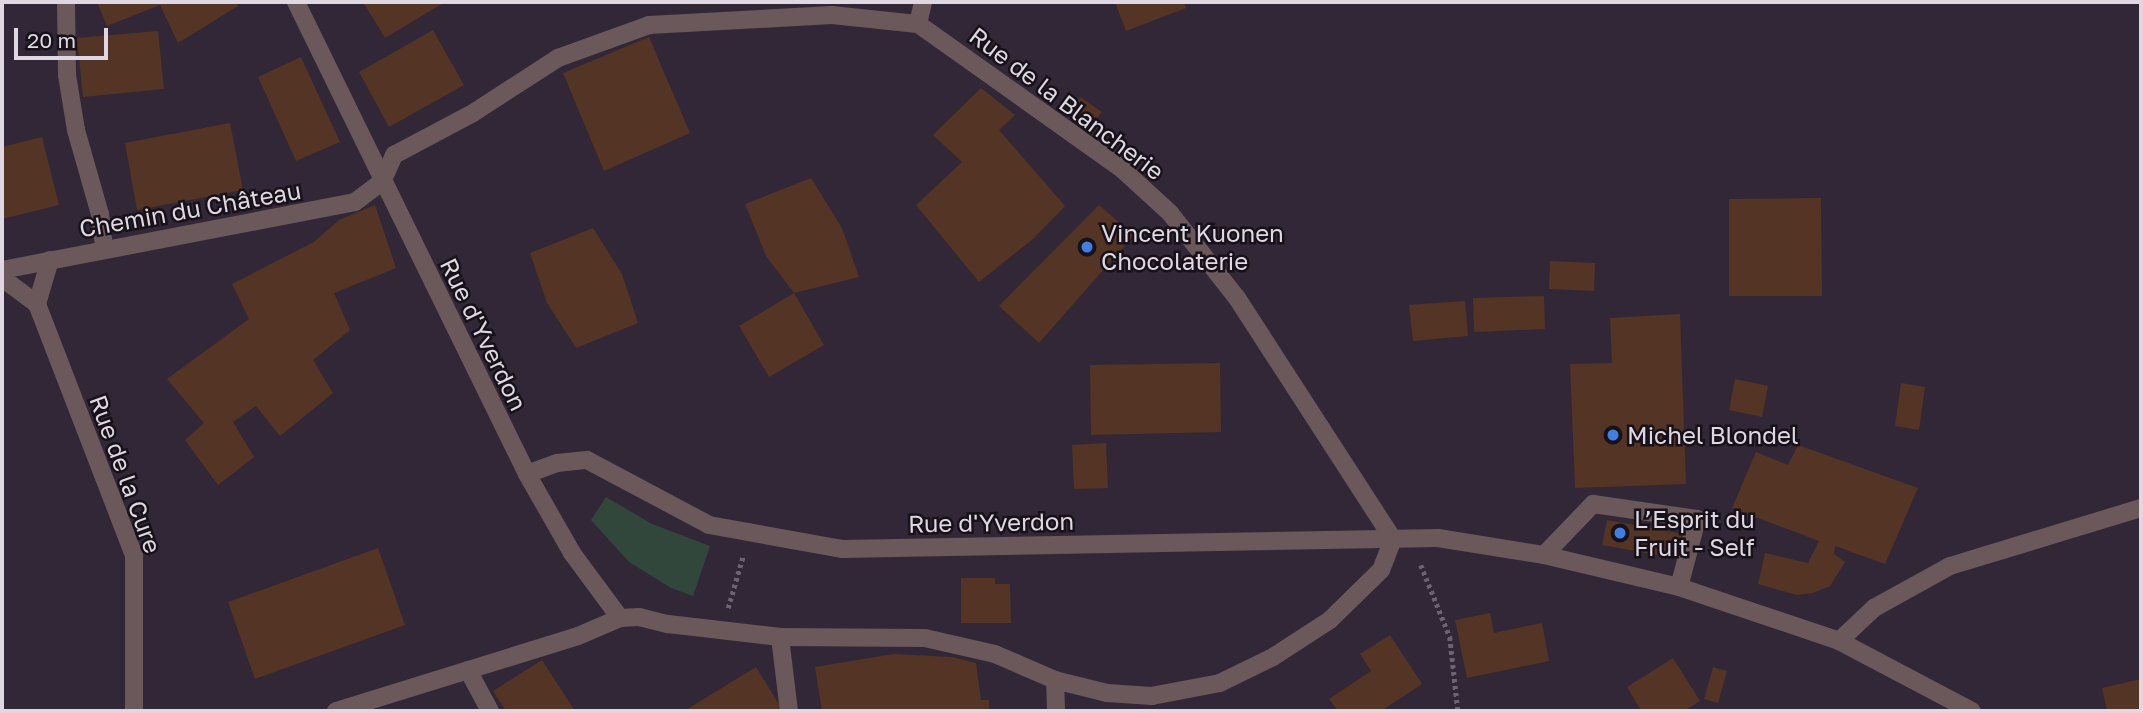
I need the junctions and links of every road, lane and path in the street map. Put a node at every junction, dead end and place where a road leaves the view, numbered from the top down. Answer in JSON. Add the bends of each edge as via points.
{"nodes":[{"id":1,"x":66,"y":2,"type":"edge"},
{"id":2,"x":296,"y":2,"type":"edge"},
{"id":3,"x":923,"y":2,"type":"edge"},
{"id":4,"x":918,"y":24,"type":"junction"},
{"id":5,"x":382,"y":182,"type":"junction"},
{"id":6,"x":104,"y":248,"type":"junction"},
{"id":7,"x":50,"y":261,"type":"junction"},
{"id":8,"x":2,"y":270,"type":"edge"},
{"id":9,"x":2,"y":278,"type":"edge"},
{"id":10,"x":37,"y":304,"type":"junction"},
{"id":11,"x":527,"y":474,"type":"junction"},
{"id":12,"x":2141,"y":509,"type":"edge"},
{"id":13,"x":749,"y":535,"type":"junction"},
{"id":14,"x":1393,"y":539,"type":"junction"},
{"id":15,"x":1544,"y":555,"type":"junction"},
{"id":16,"x":1422,"y":565,"type":"dead end"},
{"id":17,"x":1679,"y":587,"type":"junction"},
{"id":18,"x":620,"y":618,"type":"junction"},
{"id":19,"x":721,"y":632,"type":"junction"},
{"id":20,"x":780,"y":638,"type":"junction"},
{"id":21,"x":1839,"y":641,"type":"junction"},
{"id":22,"x":468,"y":670,"type":"junction"},
{"id":23,"x":1055,"y":680,"type":"junction"},
{"id":24,"x":134,"y":711,"type":"edge"},
{"id":25,"x":336,"y":711,"type":"edge"},
{"id":26,"x":490,"y":711,"type":"edge"},
{"id":27,"x":789,"y":711,"type":"edge"},
{"id":28,"x":1056,"y":711,"type":"edge"},
{"id":29,"x":1458,"y":711,"type":"edge"},
{"id":30,"x":1972,"y":711,"type":"edge"}],
"edges":[{"from":1,"to":6,"type":"street","via":[[69,88]]},
{"from":2,"to":5,"type":"street","name":"Rue d'Yverdon"},
{"from":3,"to":4,"type":"street"},
{"from":4,"to":5,"type":"street","name":"Rue de la Blancherie","via":[[832,15],[649,25],[558,58],[473,113],[394,155]]},
{"from":4,"to":14,"type":"street","name":"Rue de la Blancherie","via":[[1122,169],[1170,213],[1237,298]]},
{"from":5,"to":6,"type":"street","name":"Chemin du Château","via":[[355,202],[333,208]]},
{"from":5,"to":11,"type":"street","name":"Rue d'Yverdon"},
{"from":6,"to":7,"type":"street","name":"Chemin du Château"},
{"from":7,"to":8,"type":"street","name":"Chemin du Château"},
{"from":7,"to":10,"type":"street"},
{"from":9,"to":10,"type":"street"},
{"from":10,"to":24,"type":"street","name":"Rue de la Cure","via":[[134,556]]},
{"from":11,"to":13,"type":"street","name":"Rue d'Yverdon","via":[[557,463],[587,460],[709,525]]},
{"from":11,"to":18,"type":"street","via":[[572,553]]},
{"from":12,"to":21,"type":"street","via":[[1950,566],[1874,607]]},
{"from":13,"to":14,"type":"street","name":"Rue d'Yverdon","via":[[844,549]]},
{"from":13,"to":19,"type":"path"},
{"from":14,"to":15,"type":"street","name":"Rue d'Yverdon","via":[[1438,538]]},
{"from":14,"to":23,"type":"street","via":[[1381,570],[1329,620],[1273,657],[1220,682],[1152,696],[1107,693]]},
{"from":15,"to":17,"type":"street","name":"Rue d'Yverdon"},
{"from":15,"to":17,"type":"street","via":[[1593,504],[1697,519]]},
{"from":16,"to":29,"type":"path","via":[[1450,637]]},
{"from":17,"to":21,"type":"street","name":"Rue d'Yverdon"},
{"from":18,"to":19,"type":"street","via":[[639,617]]},
{"from":18,"to":22,"type":"street"},
{"from":19,"to":20,"type":"street"},
{"from":20,"to":23,"type":"street","via":[[925,638],[995,654]]},
{"from":20,"to":27,"type":"street"},
{"from":21,"to":30,"type":"street","name":"Rue d'Yverdon"},
{"from":22,"to":25,"type":"street"},
{"from":22,"to":26,"type":"street"},
{"from":23,"to":28,"type":"street"}]}
